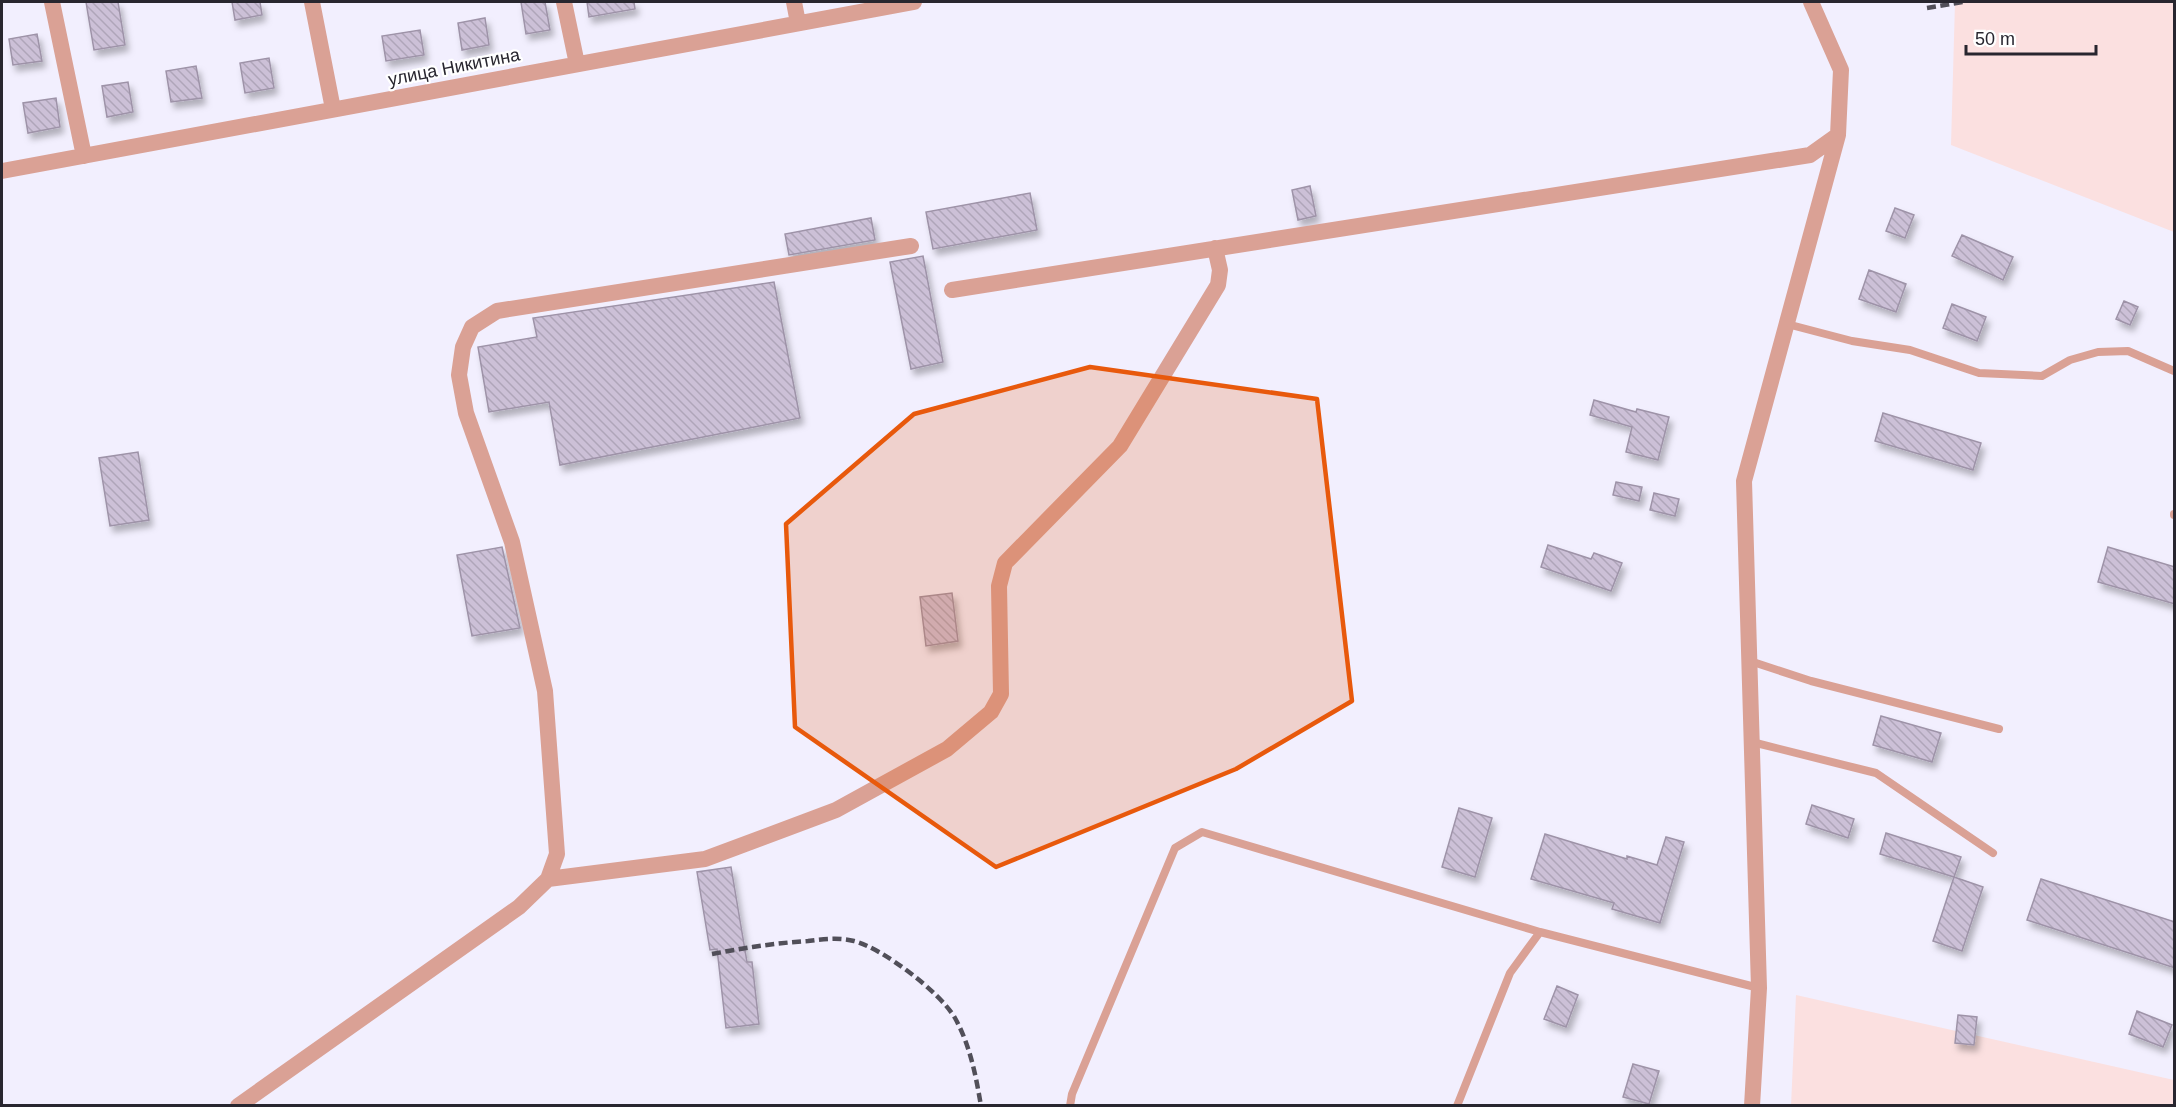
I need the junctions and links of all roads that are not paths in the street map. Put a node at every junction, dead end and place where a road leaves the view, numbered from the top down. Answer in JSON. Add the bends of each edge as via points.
{"nodes":[{"id":1,"x":52,"y":2,"type":"edge"},
{"id":2,"x":312,"y":2,"type":"edge"},
{"id":3,"x":564,"y":2,"type":"edge"},
{"id":4,"x":794,"y":2,"type":"edge"},
{"id":5,"x":914,"y":2,"type":"edge"},
{"id":6,"x":1811,"y":2,"type":"edge"},
{"id":7,"x":798,"y":23,"type":"junction"},
{"id":8,"x":576,"y":64,"type":"junction"},
{"id":9,"x":333,"y":110,"type":"junction"},
{"id":10,"x":1838,"y":135,"type":"junction"},
{"id":11,"x":84,"y":156,"type":"junction"},
{"id":12,"x":2,"y":171,"type":"edge"},
{"id":13,"x":911,"y":246,"type":"dead end"},
{"id":14,"x":1215,"y":248,"type":"junction"},
{"id":15,"x":952,"y":290,"type":"dead end"},
{"id":16,"x":1787,"y":324,"type":"junction"},
{"id":17,"x":2175,"y":370,"type":"edge"},
{"id":18,"x":1750,"y":661,"type":"junction"},
{"id":19,"x":2000,"y":729,"type":"dead end"},
{"id":20,"x":1752,"y":742,"type":"junction"},
{"id":21,"x":1993,"y":853,"type":"dead end"},
{"id":22,"x":548,"y":879,"type":"junction"},
{"id":23,"x":1540,"y":932,"type":"junction"},
{"id":24,"x":1759,"y":988,"type":"junction"},
{"id":25,"x":238,"y":1106,"type":"edge"},
{"id":26,"x":1070,"y":1106,"type":"edge"},
{"id":27,"x":1457,"y":1106,"type":"edge"},
{"id":28,"x":1752,"y":1106,"type":"edge"}],
"edges":[{"from":1,"to":11,"type":"street"},
{"from":2,"to":9,"type":"street"},
{"from":3,"to":8,"type":"street"},
{"from":4,"to":7,"type":"street"},
{"from":5,"to":7,"type":"street","name":"улица Никитина"},
{"from":6,"to":10,"type":"street","via":[[1841,70]]},
{"from":7,"to":8,"type":"street","name":"улица Никитина"},
{"from":8,"to":9,"type":"street","name":"улица Никитина"},
{"from":9,"to":11,"type":"street","name":"улица Никитина"},
{"from":10,"to":14,"type":"street","via":[[1810,155]]},
{"from":10,"to":16,"type":"street"},
{"from":11,"to":12,"type":"street","name":"улица Никитина"},
{"from":13,"to":22,"type":"street","via":[[497,311],[472,327],[463,347],[459,375],[466,413],[512,542],[545,691],[556,854]]},
{"from":14,"to":15,"type":"street"},
{"from":14,"to":22,"type":"street","via":[[1220,270],[1218,285],[1120,446],[1005,563],[999,586],[1001,694],[991,712],[947,749],[836,810],[705,859]]},
{"from":16,"to":17,"type":"lane","via":[[1852,341],[1910,350],[1979,373],[2042,376],[2089,354],[2128,351]]},
{"from":16,"to":18,"type":"street","via":[[1744,481]]},
{"from":18,"to":19,"type":"lane","via":[[1811,681]]},
{"from":18,"to":20,"type":"street"},
{"from":20,"to":21,"type":"lane","via":[[1875,773]]},
{"from":20,"to":24,"type":"street"},
{"from":22,"to":25,"type":"street","via":[[519,908]]},
{"from":23,"to":24,"type":"lane"},
{"from":23,"to":26,"type":"lane","via":[[1202,832],[1175,848]]},
{"from":23,"to":27,"type":"lane","via":[[1510,973]]},
{"from":24,"to":28,"type":"street"}]}
